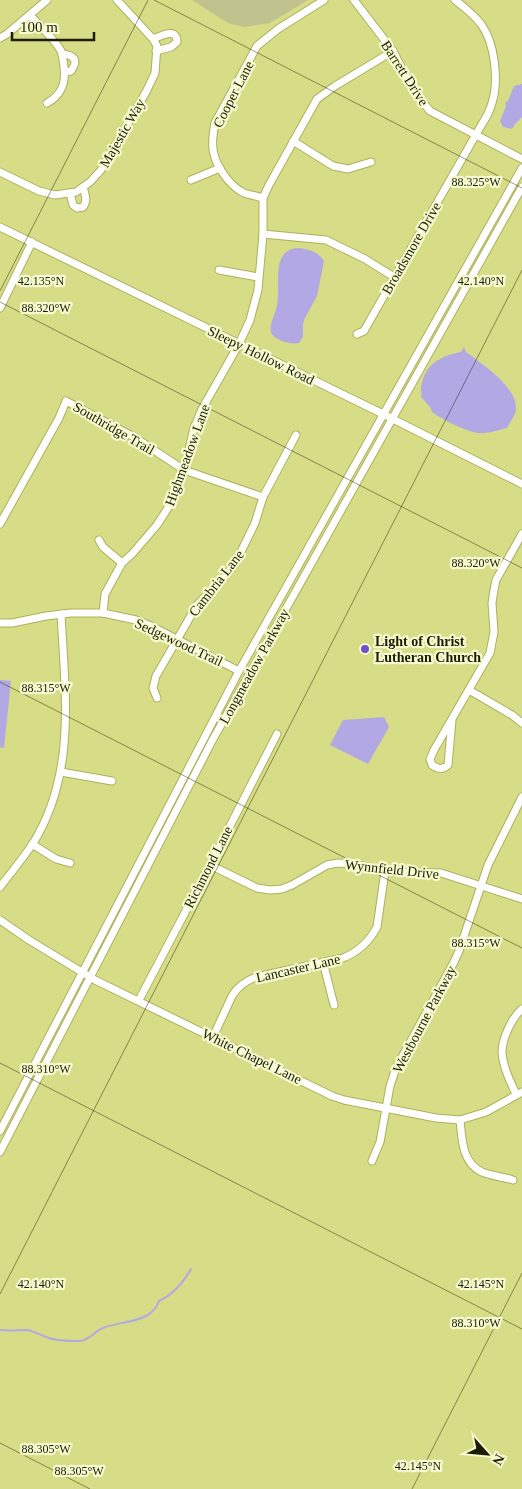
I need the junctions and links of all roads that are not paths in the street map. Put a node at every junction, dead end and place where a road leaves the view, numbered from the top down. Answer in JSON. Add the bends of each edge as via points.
{"nodes":[{"id":1,"x":46,"y":0,"type":"edge"},
{"id":2,"x":117,"y":0,"type":"edge"},
{"id":3,"x":324,"y":0,"type":"edge"},
{"id":4,"x":354,"y":0,"type":"edge"},
{"id":5,"x":455,"y":0,"type":"edge"},
{"id":6,"x":30,"y":15,"type":"junction"},
{"id":7,"x":0,"y":38,"type":"edge"},
{"id":8,"x":153,"y":39,"type":"junction"},
{"id":9,"x":156,"y":51,"type":"junction"},
{"id":10,"x":393,"y":51,"type":"junction"},
{"id":11,"x":62,"y":54,"type":"junction"},
{"id":12,"x":65,"y":72,"type":"junction"},
{"id":13,"x":47,"y":103,"type":"dead end"},
{"id":14,"x":476,"y":135,"type":"junction"},
{"id":15,"x":293,"y":141,"type":"junction"},
{"id":16,"x":522,"y":159,"type":"edge"},
{"id":17,"x":371,"y":162,"type":"dead end"},
{"id":18,"x":220,"y":168,"type":"junction"},
{"id":19,"x":522,"y":168,"type":"edge"},
{"id":20,"x":0,"y":172,"type":"edge"},
{"id":21,"x":191,"y":180,"type":"dead end"},
{"id":22,"x":83,"y":187,"type":"junction"},
{"id":23,"x":522,"y":187,"type":"edge"},
{"id":24,"x":70,"y":193,"type":"junction"},
{"id":25,"x":263,"y":198,"type":"junction"},
{"id":26,"x":0,"y":227,"type":"edge"},
{"id":27,"x":263,"y":234,"type":"junction"},
{"id":28,"x":32,"y":242,"type":"junction"},
{"id":29,"x":219,"y":270,"type":"dead end"},
{"id":30,"x":258,"y":277,"type":"junction"},
{"id":31,"x":394,"y":277,"type":"junction"},
{"id":32,"x":0,"y":308,"type":"edge"},
{"id":33,"x":357,"y":334,"type":"dead end"},
{"id":34,"x":239,"y":344,"type":"junction"},
{"id":35,"x":383,"y":414,"type":"junction"},
{"id":36,"x":392,"y":418,"type":"junction"},
{"id":37,"x":296,"y":435,"type":"dead end"},
{"id":38,"x":184,"y":470,"type":"junction"},
{"id":39,"x":522,"y":484,"type":"edge"},
{"id":40,"x":263,"y":497,"type":"junction"},
{"id":41,"x":0,"y":524,"type":"edge"},
{"id":42,"x":522,"y":534,"type":"edge"},
{"id":43,"x":99,"y":540,"type":"dead end"},
{"id":44,"x":122,"y":563,"type":"junction"},
{"id":45,"x":103,"y":612,"type":"junction"},
{"id":46,"x":61,"y":614,"type":"junction"},
{"id":47,"x":0,"y":623,"type":"edge"},
{"id":48,"x":177,"y":639,"type":"junction"},
{"id":49,"x":239,"y":671,"type":"junction"},
{"id":50,"x":470,"y":690,"type":"junction"},
{"id":51,"x":157,"y":698,"type":"dead end"},
{"id":52,"x":452,"y":720,"type":"junction"},
{"id":53,"x":522,"y":723,"type":"edge"},
{"id":54,"x":277,"y":734,"type":"dead end"},
{"id":55,"x":61,"y":772,"type":"junction"},
{"id":56,"x":112,"y":781,"type":"dead end"},
{"id":57,"x":522,"y":797,"type":"edge"},
{"id":58,"x":32,"y":844,"type":"junction"},
{"id":59,"x":70,"y":863,"type":"dead end"},
{"id":60,"x":210,"y":865,"type":"junction"},
{"id":61,"x":385,"y":871,"type":"junction"},
{"id":62,"x":481,"y":885,"type":"junction"},
{"id":63,"x":0,"y":887,"type":"edge"},
{"id":64,"x":522,"y":899,"type":"edge"},
{"id":65,"x":0,"y":920,"type":"edge"},
{"id":66,"x":323,"y":962,"type":"junction"},
{"id":67,"x":82,"y":972,"type":"junction"},
{"id":68,"x":90,"y":977,"type":"junction"},
{"id":69,"x":139,"y":1000,"type":"junction"},
{"id":70,"x":334,"y":1005,"type":"dead end"},
{"id":71,"x":522,"y":1009,"type":"edge"},
{"id":72,"x":213,"y":1037,"type":"junction"},
{"id":73,"x":519,"y":1093,"type":"edge"},
{"id":74,"x":386,"y":1108,"type":"junction"},
{"id":75,"x":460,"y":1120,"type":"junction"},
{"id":76,"x":0,"y":1131,"type":"edge"},
{"id":77,"x":0,"y":1152,"type":"edge"},
{"id":78,"x":372,"y":1161,"type":"dead end"},
{"id":79,"x":513,"y":1180,"type":"dead end"}],
"edges":[{"from":1,"to":6,"type":"street"},
{"from":2,"to":8,"type":"street","name":"Majestic Way"},
{"from":3,"to":18,"type":"street","name":"Cooper Lane","via":[[257,46],[215,123],[214,155]]},
{"from":4,"to":10,"type":"street","name":"Barrett Drive"},
{"from":5,"to":14,"type":"street","name":"Broadsmore Drive","via":[[481,24],[494,60],[492,103]]},
{"from":6,"to":7,"type":"street"},
{"from":6,"to":11,"type":"street"},
{"from":8,"to":9,"type":"street","name":"Majestic Way"},
{"from":8,"to":9,"type":"street","via":[[172,33],[177,38],[176,44]]},
{"from":9,"to":22,"type":"street","name":"Majestic Way","via":[[155,73],[146,92],[101,170]]},
{"from":10,"to":14,"type":"street","name":"Barrett Drive","via":[[414,90],[430,111]]},
{"from":10,"to":15,"type":"street","via":[[317,99]]},
{"from":11,"to":12,"type":"street"},
{"from":11,"to":12,"type":"street","via":[[71,55],[75,62],[71,70]]},
{"from":12,"to":13,"type":"street","via":[[61,91]]},
{"from":14,"to":16,"type":"street","name":"Barrett Drive"},
{"from":14,"to":31,"type":"street","name":"Broadsmore Drive"},
{"from":15,"to":17,"type":"street","via":[[333,166],[348,169]]},
{"from":15,"to":25,"type":"street"},
{"from":18,"to":21,"type":"street"},
{"from":18,"to":25,"type":"street","name":"Cooper Lane","via":[[235,187]]},
{"from":19,"to":35,"type":"street","name":"Longmeadow Parkway"},
{"from":20,"to":24,"type":"street","name":"Majestic Way","via":[[39,191],[55,195]]},
{"from":22,"to":24,"type":"street","name":"Majestic Way"},
{"from":22,"to":24,"type":"street","via":[[86,204],[81,208],[73,205]]},
{"from":23,"to":36,"type":"street","name":"Longmeadow Parkway"},
{"from":25,"to":27,"type":"street"},
{"from":26,"to":28,"type":"street","name":"Sleepy Hollow Road"},
{"from":27,"to":30,"type":"street","name":"Highmeadow Lane"},
{"from":27,"to":31,"type":"street","via":[[326,240]]},
{"from":28,"to":32,"type":"street"},
{"from":28,"to":34,"type":"street","name":"Sleepy Hollow Road"},
{"from":29,"to":30,"type":"street"},
{"from":30,"to":34,"type":"street","name":"Highmeadow Lane","via":[[250,320]]},
{"from":31,"to":33,"type":"street","name":"Broadsmore Drive","via":[[364,331]]},
{"from":34,"to":35,"type":"street","name":"Sleepy Hollow Road"},
{"from":34,"to":38,"type":"street","name":"Highmeadow Lane","via":[[202,409]]},
{"from":35,"to":36,"type":"street","name":"Sleepy Hollow Road"},
{"from":35,"to":49,"type":"street","name":"Longmeadow Parkway"},
{"from":36,"to":39,"type":"street","name":"Sleepy Hollow Road"},
{"from":36,"to":68,"type":"street","name":"Longmeadow Parkway","via":[[212,741]]},
{"from":37,"to":40,"type":"street","name":"Cambria Lane"},
{"from":38,"to":40,"type":"street","name":"Southridge Trail"},
{"from":38,"to":41,"type":"street","name":"Southridge Trail","via":[[134,437],[66,401]]},
{"from":38,"to":44,"type":"street","name":"Highmeadow Lane","via":[[157,525]]},
{"from":40,"to":48,"type":"street","name":"Cambria Lane","via":[[255,523],[235,564],[197,605]]},
{"from":42,"to":50,"type":"street","via":[[496,580],[492,603],[493,644]]},
{"from":43,"to":44,"type":"street"},
{"from":44,"to":45,"type":"street","name":"Highmeadow Lane","via":[[105,594]]},
{"from":45,"to":46,"type":"street","name":"Sedgewood Trail"},
{"from":45,"to":48,"type":"street","name":"Sedgewood Trail","via":[[136,620]]},
{"from":46,"to":47,"type":"street","name":"Sedgewood Trail"},
{"from":46,"to":55,"type":"street","via":[[66,713]]},
{"from":48,"to":49,"type":"street","name":"Sedgewood Trail"},
{"from":48,"to":51,"type":"street","name":"Cambria Lane","via":[[156,676],[153,688]]},
{"from":49,"to":67,"type":"street","name":"Longmeadow Parkway"},
{"from":50,"to":52,"type":"street"},
{"from":50,"to":53,"type":"street"},
{"from":52,"to":52,"type":"street","via":[[430,759],[432,766],[438,769],[448,765]]},
{"from":54,"to":60,"type":"street","name":"Richmond Lane"},
{"from":55,"to":56,"type":"street"},
{"from":55,"to":58,"type":"street"},
{"from":57,"to":62,"type":"street","name":"Westbourne Parkway"},
{"from":58,"to":59,"type":"street","via":[[56,859]]},
{"from":58,"to":63,"type":"street"},
{"from":60,"to":61,"type":"street","name":"Wynnfield Drive","via":[[257,888],[270,890],[282,889],[327,865],[338,863]]},
{"from":60,"to":69,"type":"street","name":"Richmond Lane"},
{"from":61,"to":62,"type":"street","name":"Wynnfield Drive","via":[[441,873]]},
{"from":61,"to":66,"type":"street","name":"Lancaster Lane","via":[[379,917],[373,934],[354,953]]},
{"from":62,"to":64,"type":"street","name":"Wynnfield Drive"},
{"from":62,"to":74,"type":"street","name":"Westbourne Parkway","via":[[454,964],[396,1068]]},
{"from":65,"to":67,"type":"street","name":"White Chapel Lane"},
{"from":66,"to":70,"type":"street"},
{"from":66,"to":72,"type":"street","name":"Lancaster Lane","via":[[256,977],[243,983],[232,996]]},
{"from":67,"to":68,"type":"street","name":"White Chapel Lane"},
{"from":67,"to":76,"type":"street","name":"Longmeadow Parkway"},
{"from":68,"to":69,"type":"street","name":"White Chapel Lane"},
{"from":68,"to":77,"type":"street","name":"Longmeadow Parkway"},
{"from":69,"to":72,"type":"street","name":"White Chapel Lane"},
{"from":71,"to":73,"type":"street","via":[[508,1029],[502,1050],[506,1071]]},
{"from":72,"to":74,"type":"street","name":"White Chapel Lane","via":[[332,1096]]},
{"from":73,"to":75,"type":"street","name":"White Chapel Lane","via":[[486,1112]]},
{"from":74,"to":75,"type":"street","name":"White Chapel Lane"},
{"from":74,"to":78,"type":"street","name":"Westbourne Parkway","via":[[380,1142]]},
{"from":75,"to":79,"type":"street","via":[[465,1152],[472,1164],[483,1172]]}]}
